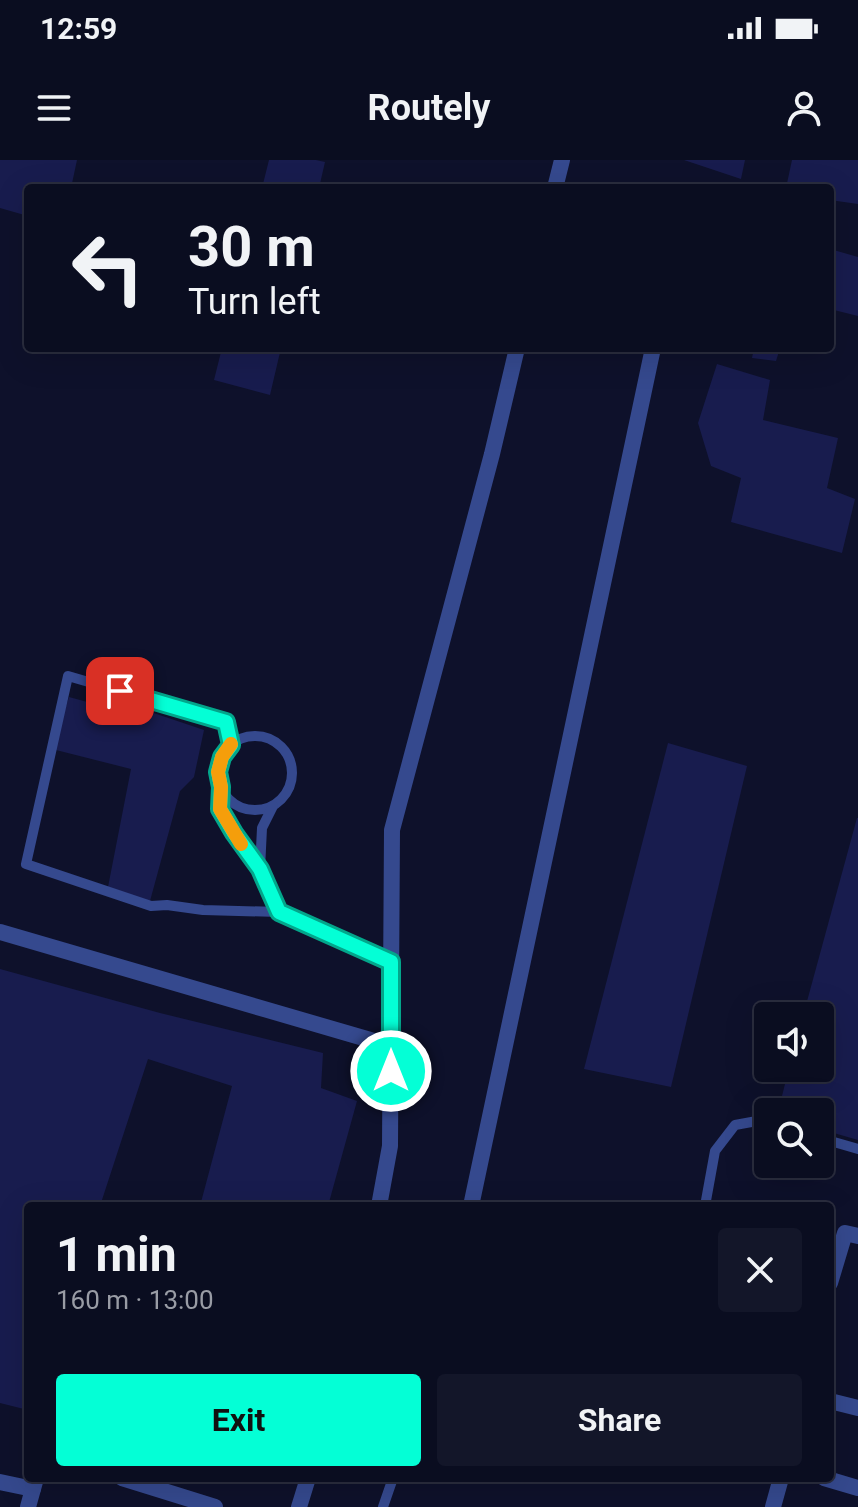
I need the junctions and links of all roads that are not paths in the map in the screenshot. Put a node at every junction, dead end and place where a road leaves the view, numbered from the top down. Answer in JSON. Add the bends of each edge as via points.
{"nodes":[{"id":1,"x":562,"y":160,"type":"edge"},
{"id":2,"x":556,"y":184,"type":"edge"},
{"id":3,"x":516,"y":352,"type":"edge"},
{"id":4,"x":652,"y":352,"type":"edge"},
{"id":5,"x":231,"y":745,"type":"junction"},
{"id":6,"x":221,"y":787,"type":"junction"},
{"id":7,"x":273,"y":806,"type":"junction"},
{"id":8,"x":260,"y":869,"type":"junction"},
{"id":9,"x":279,"y":912,"type":"junction"},
{"id":10,"x":0,"y":932,"type":"edge"},
{"id":11,"x":391,"y":962,"type":"junction"},
{"id":12,"x":391,"y":1046,"type":"junction"},
{"id":13,"x":754,"y":1122,"type":"edge"},
{"id":14,"x":834,"y":1142,"type":"edge"},
{"id":15,"x":858,"y":1149,"type":"edge"},
{"id":16,"x":380,"y":1202,"type":"edge"},
{"id":17,"x":472,"y":1202,"type":"edge"},
{"id":18,"x":706,"y":1202,"type":"edge"},
{"id":19,"x":858,"y":1236,"type":"edge"},
{"id":20,"x":834,"y":1270,"type":"edge"},
{"id":21,"x":834,"y":1402,"type":"edge"},
{"id":22,"x":858,"y":1408,"type":"edge"},
{"id":23,"x":834,"y":1481,"type":"edge"},
{"id":24,"x":0,"y":1482,"type":"edge"},
{"id":25,"x":135,"y":1482,"type":"edge"},
{"id":26,"x":307,"y":1482,"type":"edge"},
{"id":27,"x":392,"y":1482,"type":"edge"},
{"id":28,"x":780,"y":1482,"type":"edge"},
{"id":29,"x":34,"y":1484,"type":"edge"},
{"id":30,"x":858,"y":1488,"type":"edge"},
{"id":31,"x":28,"y":1507,"type":"edge"},
{"id":32,"x":215,"y":1507,"type":"edge"},
{"id":33,"x":299,"y":1507,"type":"edge"},
{"id":34,"x":383,"y":1507,"type":"edge"},
{"id":35,"x":773,"y":1507,"type":"edge"}],
"edges":[{"from":1,"to":2,"type":"street"},
{"from":3,"to":11,"type":"street","via":[[392,830]]},
{"from":4,"to":17,"type":"street"},
{"from":5,"to":6,"type":"lane","via":[[218,772]]},
{"from":5,"to":7,"type":"lane","via":[[261,736],[286,752],[291,782]]},
{"from":5,"to":9,"type":"lane","via":[[226,722],[68,676],[26,864],[151,906]]},
{"from":6,"to":7,"type":"lane","via":[[243,808]]},
{"from":6,"to":8,"type":"lane","via":[[220,809]]},
{"from":7,"to":8,"type":"lane","via":[[262,828]]},
{"from":8,"to":9,"type":"lane"},
{"from":9,"to":11,"type":"lane"},
{"from":10,"to":12,"type":"street"},
{"from":11,"to":12,"type":"street"},
{"from":12,"to":16,"type":"street","via":[[390,1146]]},
{"from":13,"to":18,"type":"lane","via":[[735,1125],[715,1151]]},
{"from":14,"to":15,"type":"lane"},
{"from":19,"to":20,"type":"street","via":[[845,1233]]},
{"from":21,"to":22,"type":"street"},
{"from":23,"to":30,"type":"street"},
{"from":24,"to":29,"type":"street"},
{"from":25,"to":32,"type":"street"},
{"from":26,"to":33,"type":"street"},
{"from":27,"to":34,"type":"lane"},
{"from":28,"to":35,"type":"street"},
{"from":29,"to":31,"type":"street"}]}
